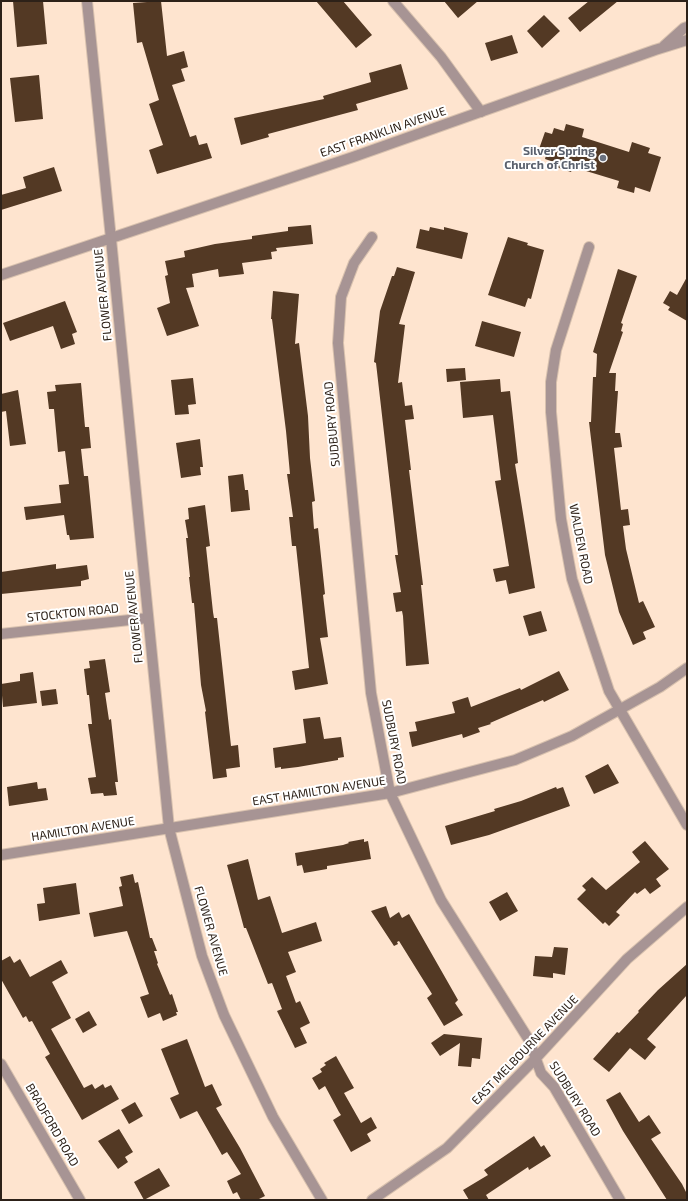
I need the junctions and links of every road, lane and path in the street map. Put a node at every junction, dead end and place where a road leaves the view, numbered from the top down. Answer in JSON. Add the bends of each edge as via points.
{"nodes":[{"id":1,"x":87,"y":1,"type":"edge"},
{"id":2,"x":393,"y":1,"type":"edge"},
{"id":3,"x":687,"y":27,"type":"edge"},
{"id":4,"x":687,"y":40,"type":"edge"},
{"id":5,"x":662,"y":48,"type":"junction"},
{"id":6,"x":482,"y":112,"type":"junction"},
{"id":7,"x":372,"y":237,"type":"dead end"},
{"id":8,"x":110,"y":239,"type":"junction"},
{"id":9,"x":589,"y":247,"type":"dead end"},
{"id":10,"x":1,"y":275,"type":"edge"},
{"id":11,"x":148,"y":618,"type":"junction"},
{"id":12,"x":1,"y":634,"type":"edge"},
{"id":13,"x":687,"y":668,"type":"edge"},
{"id":14,"x":619,"y":709,"type":"junction"},
{"id":15,"x":390,"y":793,"type":"junction"},
{"id":16,"x":687,"y":825,"type":"edge"},
{"id":17,"x":169,"y":828,"type":"junction"},
{"id":18,"x":1,"y":855,"type":"edge"},
{"id":19,"x":687,"y":906,"type":"edge"},
{"id":20,"x":536,"y":1058,"type":"junction"},
{"id":21,"x":1,"y":1064,"type":"edge"},
{"id":22,"x":80,"y":1200,"type":"edge"},
{"id":23,"x":322,"y":1200,"type":"edge"},
{"id":24,"x":372,"y":1200,"type":"edge"},
{"id":25,"x":620,"y":1200,"type":"edge"}],
"edges":[{"from":1,"to":8,"type":"street","name":"FLOWER AVENUE"},
{"from":2,"to":6,"type":"street","via":[[441,57]]},
{"from":3,"to":5,"type":"street","name":"EAST FRANKLIN AVENUE"},
{"from":4,"to":5,"type":"street","name":"EAST FRANKLIN AVENUE"},
{"from":5,"to":6,"type":"street","name":"EAST FRANKLIN AVENUE"},
{"from":6,"to":8,"type":"street","name":"EAST FRANKLIN AVENUE"},
{"from":7,"to":15,"type":"street","name":"SUDBURY ROAD","via":[[354,262],[341,297],[338,343],[371,693]]},
{"from":8,"to":10,"type":"street","name":"EAST FRANKLIN AVENUE"},
{"from":8,"to":11,"type":"street","name":"FLOWER AVENUE"},
{"from":9,"to":14,"type":"street","name":"WALDEN ROAD","via":[[556,350],[551,412],[561,519],[572,579],[609,691]]},
{"from":11,"to":12,"type":"street","name":"STOCKTON ROAD"},
{"from":11,"to":17,"type":"street","name":"FLOWER AVENUE"},
{"from":13,"to":14,"type":"street","name":"EAST HAMILTON AVENUE","via":[[660,687]]},
{"from":14,"to":15,"type":"street","name":"EAST HAMILTON AVENUE","via":[[572,736],[515,760]]},
{"from":14,"to":16,"type":"street","name":"WALDEN ROAD"},
{"from":15,"to":17,"type":"street","name":"EAST HAMILTON AVENUE"},
{"from":15,"to":20,"type":"street","name":"SUDBURY ROAD","via":[[441,900],[529,1040]]},
{"from":17,"to":18,"type":"street","name":"HAMILTON AVENUE"},
{"from":17,"to":23,"type":"street","name":"FLOWER AVENUE","via":[[202,956],[224,1015],[273,1117]]},
{"from":19,"to":20,"type":"street","name":"EAST MELBOURNE AVENUE","via":[[627,959]]},
{"from":20,"to":24,"type":"street","name":"EAST MELBOURNE AVENUE","via":[[447,1148]]},
{"from":20,"to":25,"type":"street","name":"SUDBURY ROAD","via":[[541,1073],[554,1087]]},
{"from":21,"to":22,"type":"street","name":"BRADFORD ROAD"}]}
